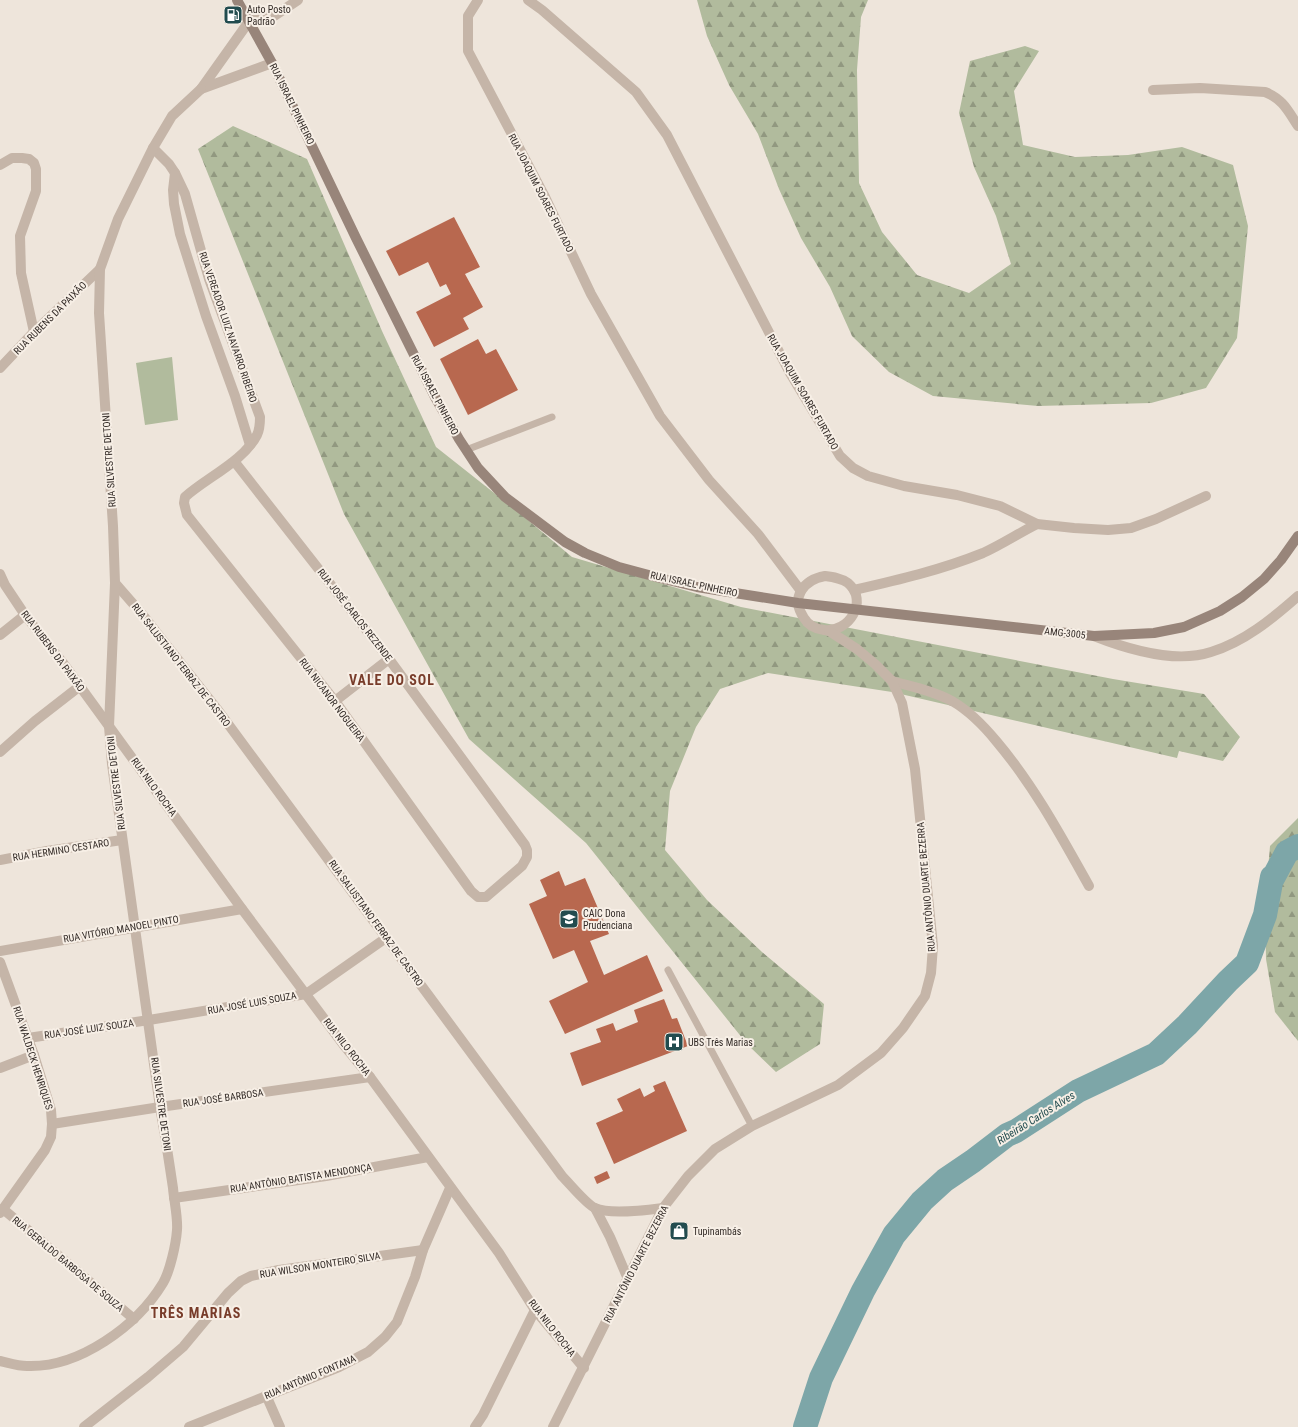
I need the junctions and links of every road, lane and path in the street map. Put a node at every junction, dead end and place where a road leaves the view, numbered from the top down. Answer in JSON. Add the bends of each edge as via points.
{"nodes":[{"id":1,"x":237,"y":0,"type":"edge"},
{"id":2,"x":298,"y":0,"type":"edge"},
{"id":3,"x":478,"y":0,"type":"edge"},
{"id":4,"x":528,"y":0,"type":"edge"},
{"id":5,"x":250,"y":20,"type":"junction"},
{"id":6,"x":272,"y":63,"type":"junction"},
{"id":7,"x":201,"y":89,"type":"junction"},
{"id":8,"x":1153,"y":90,"type":"dead end"},
{"id":9,"x":1298,"y":126,"type":"edge"},
{"id":10,"x":153,"y":148,"type":"junction"},
{"id":11,"x":0,"y":165,"type":"edge"},
{"id":12,"x":175,"y":173,"type":"junction"},
{"id":13,"x":100,"y":269,"type":"junction"},
{"id":14,"x":34,"y":332,"type":"junction"},
{"id":15,"x":0,"y":368,"type":"edge"},
{"id":16,"x":552,"y":417,"type":"dead end"},
{"id":17,"x":250,"y":445,"type":"junction"},
{"id":18,"x":466,"y":450,"type":"junction"},
{"id":19,"x":234,"y":461,"type":"junction"},
{"id":20,"x":1206,"y":496,"type":"dead end"},
{"id":21,"x":185,"y":497,"type":"joint"},
{"id":22,"x":1037,"y":524,"type":"junction"},
{"id":23,"x":1298,"y":536,"type":"edge"},
{"id":24,"x":0,"y":574,"type":"edge"},
{"id":25,"x":116,"y":583,"type":"junction"},
{"id":26,"x":854,"y":590,"type":"junction"},
{"id":27,"x":801,"y":591,"type":"junction"},
{"id":28,"x":1298,"y":596,"type":"edge"},
{"id":29,"x":798,"y":603,"type":"junction"},
{"id":30,"x":855,"y":610,"type":"junction"},
{"id":31,"x":25,"y":615,"type":"junction"},
{"id":32,"x":829,"y":631,"type":"junction"},
{"id":33,"x":0,"y":635,"type":"edge"},
{"id":34,"x":1094,"y":636,"type":"junction"},
{"id":35,"x":389,"y":659,"type":"junction"},
{"id":36,"x":892,"y":681,"type":"junction"},
{"id":37,"x":80,"y":686,"type":"junction"},
{"id":38,"x":335,"y":701,"type":"junction"},
{"id":39,"x":109,"y":726,"type":"junction"},
{"id":40,"x":0,"y":752,"type":"edge"},
{"id":41,"x":122,"y":840,"type":"junction"},
{"id":42,"x":0,"y":860,"type":"edge"},
{"id":43,"x":1089,"y":886,"type":"dead end"},
{"id":44,"x":486,"y":897,"type":"joint"},
{"id":45,"x":242,"y":909,"type":"junction"},
{"id":46,"x":135,"y":926,"type":"junction"},
{"id":47,"x":386,"y":938,"type":"junction"},
{"id":48,"x":0,"y":951,"type":"edge"},
{"id":49,"x":0,"y":962,"type":"edge"},
{"id":50,"x":668,"y":970,"type":"dead end"},
{"id":51,"x":306,"y":994,"type":"junction"},
{"id":52,"x":149,"y":1020,"type":"junction"},
{"id":53,"x":28,"y":1038,"type":"junction"},
{"id":54,"x":34,"y":1055,"type":"junction"},
{"id":55,"x":0,"y":1068,"type":"edge"},
{"id":56,"x":370,"y":1077,"type":"junction"},
{"id":57,"x":160,"y":1107,"type":"junction"},
{"id":58,"x":52,"y":1124,"type":"junction"},
{"id":59,"x":752,"y":1126,"type":"junction"},
{"id":60,"x":428,"y":1157,"type":"junction"},
{"id":61,"x":450,"y":1188,"type":"junction"},
{"id":62,"x":174,"y":1198,"type":"junction"},
{"id":63,"x":596,"y":1208,"type":"junction"},
{"id":64,"x":663,"y":1208,"type":"junction"},
{"id":65,"x":2,"y":1211,"type":"edge"},
{"id":66,"x":423,"y":1250,"type":"junction"},
{"id":67,"x":628,"y":1279,"type":"junction"},
{"id":68,"x":535,"y":1310,"type":"junction"},
{"id":69,"x":134,"y":1319,"type":"junction"},
{"id":70,"x":0,"y":1361,"type":"edge"},
{"id":71,"x":584,"y":1368,"type":"junction"},
{"id":72,"x":266,"y":1396,"type":"junction"},
{"id":73,"x":84,"y":1427,"type":"edge"},
{"id":74,"x":189,"y":1427,"type":"edge"},
{"id":75,"x":280,"y":1427,"type":"edge"},
{"id":76,"x":475,"y":1427,"type":"edge"},
{"id":77,"x":553,"y":1427,"type":"edge"}],
"edges":[{"from":1,"to":5,"type":"main road","name":"RUA ISRAEL PINHEIRO"},
{"from":2,"to":5,"type":"street","via":[[274,16]]},
{"from":3,"to":27,"type":"street","name":"RUA JOAQUIM SOARES FURTADO","via":[[468,16],[468,51],[544,195],[591,294],[660,416],[709,480],[758,534]]},
{"from":4,"to":22,"type":"street","name":"RUA JOAQUIM SOARES FURTADO","via":[[636,92],[668,135],[790,373],[840,456],[853,468],[868,476],[1000,506]]},
{"from":5,"to":6,"type":"main road","name":"RUA ISRAEL PINHEIRO"},
{"from":5,"to":7,"type":"street","name":"RUA SILVESTRE DETONI"},
{"from":6,"to":7,"type":"street","name":"RUA SILVESTRE DETONI"},
{"from":6,"to":18,"type":"main road","name":"RUA ISRAEL PINHEIRO","via":[[435,397]]},
{"from":7,"to":10,"type":"street","name":"RUA SILVESTRE DETONI","via":[[172,116]]},
{"from":8,"to":9,"type":"street","via":[[1200,88],[1265,92],[1282,102]]},
{"from":10,"to":12,"type":"street","name":"RUA VEREADOR LUIZ NAVARRO RIBEIRO"},
{"from":10,"to":13,"type":"street","name":"RUA SILVESTRE DETONI","via":[[118,218]]},
{"from":11,"to":14,"type":"street","via":[[12,158],[22,158],[28,159],[36,169],[36,190],[20,236],[21,273]]},
{"from":12,"to":17,"type":"street","via":[[174,204],[180,234]]},
{"from":12,"to":17,"type":"street","name":"RUA VEREADOR LUIZ NAVARRO RIBEIRO","via":[[185,194],[209,279],[260,417],[260,427]]},
{"from":13,"to":14,"type":"street","name":"RUA RUBENS DA PAIXÃO"},
{"from":13,"to":25,"type":"street","name":"RUA SILVESTRE DETONI","via":[[99,313]]},
{"from":14,"to":15,"type":"street","name":"RUA RUBENS DA PAIXÃO"},
{"from":16,"to":18,"type":"lane"},
{"from":17,"to":19,"type":"street","name":"RUA VEREADOR LUIZ NAVARRO RIBEIRO"},
{"from":18,"to":29,"type":"main road","name":"RUA ISRAEL PINHEIRO","via":[[478,468],[505,497],[565,542],[585,553],[619,567],[660,578]]},
{"from":19,"to":21,"type":"street","name":"RUA VEREADOR LUIZ NAVARRO RIBEIRO"},
{"from":19,"to":35,"type":"street","name":"RUA JOSÉ CARLOS REZENDE"},
{"from":20,"to":22,"type":"street","name":"RUA JOAQUIM SOARES FURTADO","via":[[1131,528],[1108,530]]},
{"from":21,"to":38,"type":"street","name":"RUA NICANOR NOGUEIRA","via":[[188,515]]},
{"from":22,"to":26,"type":"street","via":[[984,552],[945,567]]},
{"from":23,"to":34,"type":"main road","name":"AMG-3005","via":[[1282,560],[1264,579],[1220,611],[1184,627],[1154,633]]},
{"from":24,"to":31,"type":"street","name":"RUA RUBENS DA PAIXÃO"},
{"from":25,"to":39,"type":"street","name":"RUA SILVESTRE DETONI"},
{"from":25,"to":47,"type":"street","name":"RUA SALUSTIANO FERRAZ DE CASTRO","via":[[217,709]]},
{"from":26,"to":27,"type":"street","via":[[842,580],[825,576],[811,580]]},
{"from":26,"to":30,"type":"street"},
{"from":27,"to":29,"type":"street"},
{"from":28,"to":34,"type":"street","via":[[1243,638],[1210,652],[1190,656],[1150,654]]},
{"from":29,"to":30,"type":"main road","name":"AMG-3005"},
{"from":29,"to":32,"type":"street","name":"RUA ANTÔNIO DUARTE BEZERRA","via":[[804,619],[811,626]]},
{"from":30,"to":32,"type":"street","via":[[846,624]]},
{"from":30,"to":34,"type":"main road","name":"AMG-3005"},
{"from":31,"to":33,"type":"street"},
{"from":31,"to":37,"type":"street","name":"RUA RUBENS DA PAIXÃO"},
{"from":32,"to":36,"type":"street","name":"RUA ANTÔNIO DUARTE BEZERRA","via":[[857,649]]},
{"from":35,"to":38,"type":"street"},
{"from":35,"to":44,"type":"street","name":"RUA JOSÉ CARLOS REZENDE","via":[[527,850],[526,860],[522,866]]},
{"from":36,"to":43,"type":"street","via":[[934,692],[970,713],[988,731],[1013,761],[1044,808]]},
{"from":36,"to":59,"type":"street","name":"RUA ANTÔNIO DUARTE BEZERRA","via":[[902,703],[915,769],[933,946],[931,973],[925,996],[903,1028],[875,1058],[838,1085]]},
{"from":37,"to":39,"type":"street","name":"RUA RUBENS DA PAIXÃO"},
{"from":37,"to":40,"type":"street"},
{"from":38,"to":44,"type":"street","name":"RUA NICANOR NOGUEIRA","via":[[471,891],[478,897]]},
{"from":39,"to":41,"type":"street","name":"RUA SILVESTRE DETONI"},
{"from":39,"to":45,"type":"street","name":"RUA NILO ROCHA"},
{"from":41,"to":42,"type":"street","name":"RUA HERMINO CESTARO"},
{"from":41,"to":46,"type":"street","name":"RUA SILVESTRE DETONI"},
{"from":45,"to":46,"type":"street","name":"RUA VITÓRIO MANOEL PINTO"},
{"from":45,"to":51,"type":"street","name":"RUA NILO ROCHA"},
{"from":46,"to":48,"type":"street","name":"RUA VITÓRIO MANOEL PINTO"},
{"from":46,"to":52,"type":"street","name":"RUA SILVESTRE DETONI"},
{"from":47,"to":51,"type":"street","name":"RUA JOSÉ LUIS SOUZA"},
{"from":47,"to":63,"type":"street","name":"RUA SALUSTIANO FERRAZ DE CASTRO","via":[[562,1176]]},
{"from":49,"to":53,"type":"street","name":"RUA WALDECK HENRIQUES"},
{"from":50,"to":59,"type":"lane"},
{"from":51,"to":52,"type":"street","name":"RUA JOSÉ LUIS SOUZA"},
{"from":51,"to":56,"type":"street","name":"RUA NILO ROCHA"},
{"from":52,"to":53,"type":"street","name":"RUA JOSÉ LUIZ SOUZA"},
{"from":52,"to":57,"type":"street","name":"RUA SILVESTRE DETONI"},
{"from":53,"to":54,"type":"street","name":"RUA WALDECK HENRIQUES"},
{"from":54,"to":55,"type":"street"},
{"from":54,"to":58,"type":"street","name":"RUA WALDECK HENRIQUES","via":[[51,1110]]},
{"from":56,"to":57,"type":"street","name":"RUA JOSÉ BARBOSA"},
{"from":56,"to":60,"type":"street","name":"RUA NILO ROCHA"},
{"from":57,"to":58,"type":"street","name":"RUA JOSÉ BARBOSA"},
{"from":57,"to":62,"type":"street","name":"RUA SILVESTRE DETONI"},
{"from":58,"to":65,"type":"street","name":"RUA WALDECK HENRIQUES","via":[[51,1137],[45,1150]]},
{"from":59,"to":64,"type":"street","name":"RUA ANTÔNIO DUARTE BEZERRA","via":[[715,1149],[688,1176]]},
{"from":60,"to":61,"type":"street","name":"RUA NILO ROCHA"},
{"from":60,"to":62,"type":"street","name":"RUA ANTÔNIO BATISTA MENDONÇA","via":[[326,1176]]},
{"from":61,"to":66,"type":"street","name":"RUA ANTÔNIO FONTANA"},
{"from":61,"to":68,"type":"street","name":"RUA NILO ROCHA","via":[[499,1253]]},
{"from":62,"to":69,"type":"street","name":"RUA SILVESTRE DETONI","via":[[177,1230],[167,1275],[150,1302]]},
{"from":63,"to":64,"type":"street","via":[[629,1212]]},
{"from":63,"to":67,"type":"street"},
{"from":64,"to":67,"type":"street","name":"RUA ANTÔNIO DUARTE BEZERRA"},
{"from":65,"to":69,"type":"street","name":"RUA GERALDO BARBOSA DE SOUZA"},
{"from":66,"to":72,"type":"street","name":"RUA ANTÔNIO FONTANA","via":[[397,1322],[385,1337],[368,1352],[345,1364]]},
{"from":66,"to":73,"type":"street","name":"RUA WILSON MONTEIRO SILVA","via":[[279,1270],[251,1276],[241,1281],[183,1347]]},
{"from":67,"to":71,"type":"street","name":"RUA ANTÔNIO DUARTE BEZERRA"},
{"from":68,"to":71,"type":"street","name":"RUA NILO ROCHA"},
{"from":68,"to":76,"type":"street","via":[[491,1401]]},
{"from":69,"to":70,"type":"street","name":"RUA SILVESTRE DETONI","via":[[90,1350],[56,1363],[26,1366]]},
{"from":71,"to":77,"type":"street","name":"RUA ANTÔNIO DUARTE BEZERRA"},
{"from":72,"to":74,"type":"street","name":"RUA ANTÔNIO FONTANA"},
{"from":72,"to":75,"type":"street"}]}
